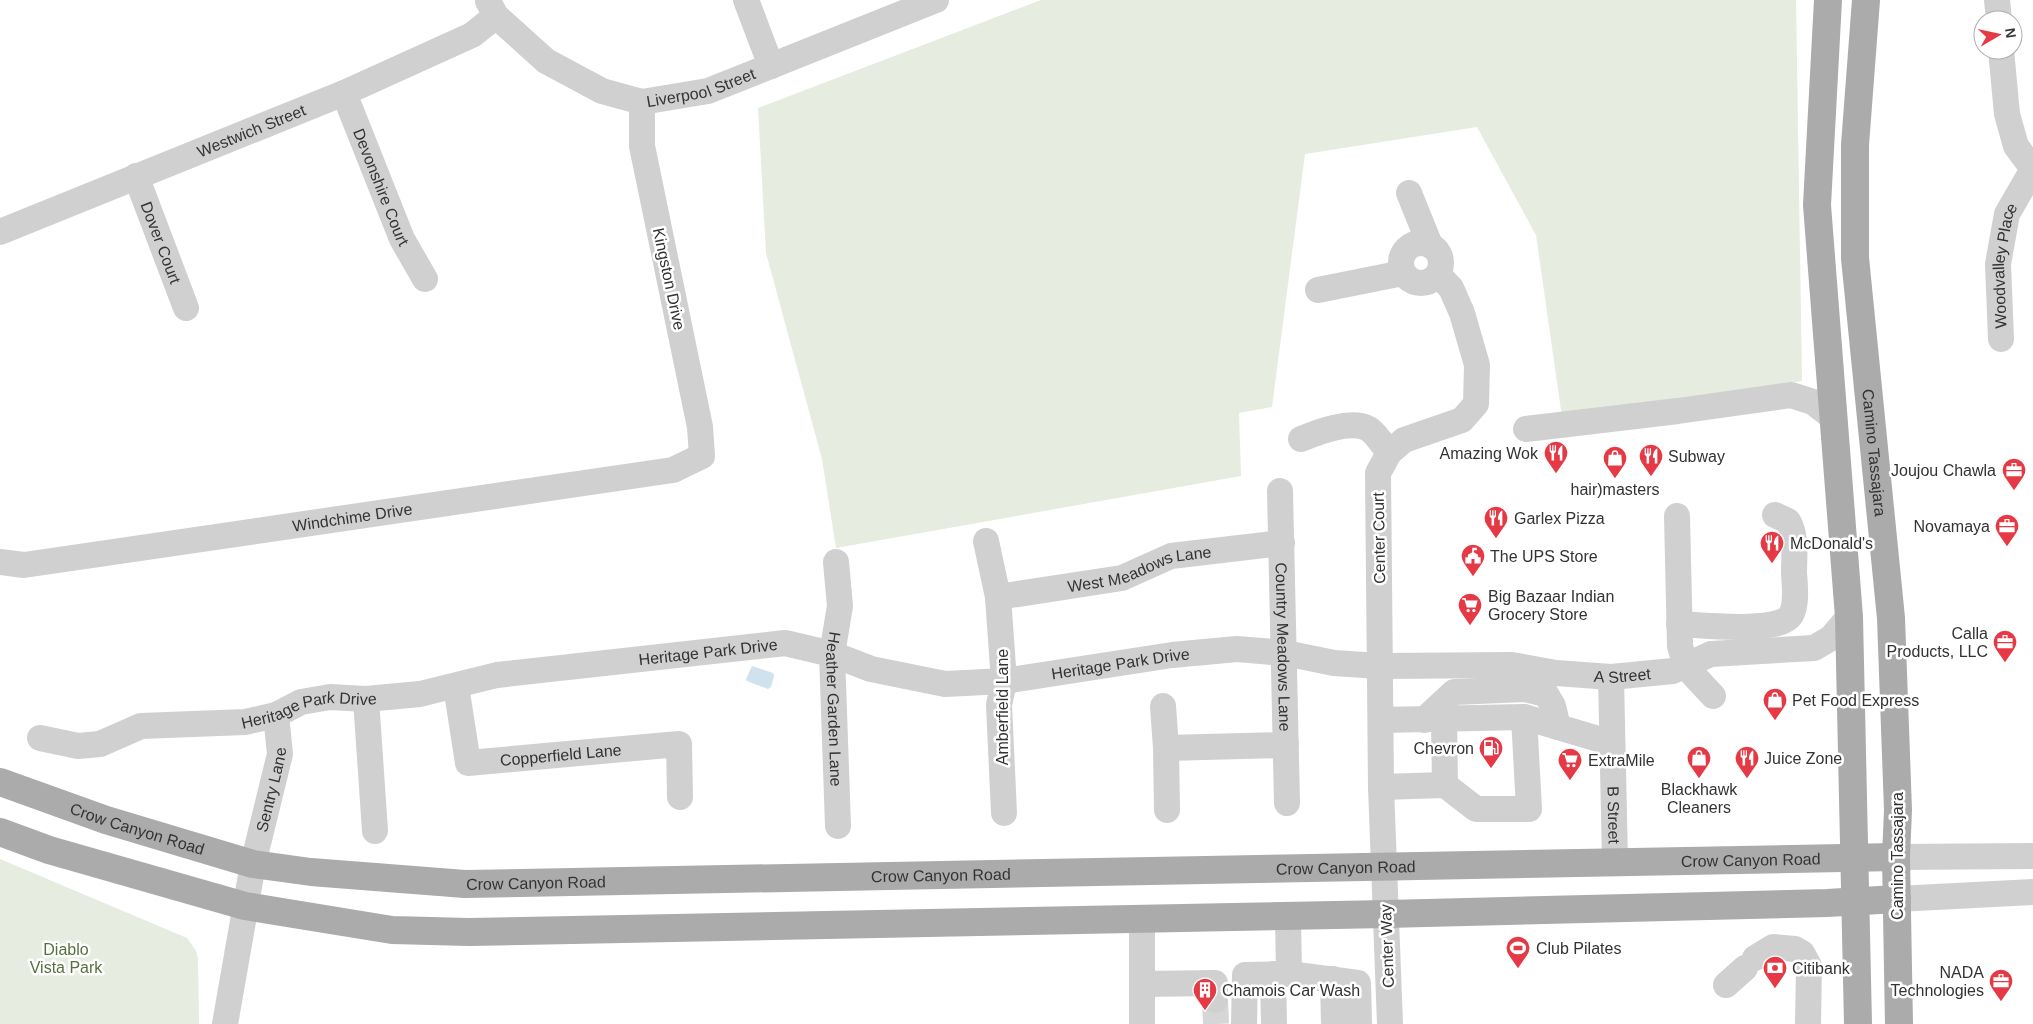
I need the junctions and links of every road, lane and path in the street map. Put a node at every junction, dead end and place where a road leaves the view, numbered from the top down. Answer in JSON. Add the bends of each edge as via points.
{"nodes":[{"id":1,"x":746,"y":0,"type":"edge"},
{"id":2,"x":936,"y":0,"type":"edge"},
{"id":3,"x":1828,"y":0,"type":"edge"},
{"id":4,"x":1866,"y":0,"type":"edge"},
{"id":5,"x":492,"y":8,"type":"edge"},
{"id":6,"x":2002,"y":60,"type":"edge"},
{"id":7,"x":771,"y":66,"type":"junction"},
{"id":8,"x":344,"y":94,"type":"junction"},
{"id":9,"x":642,"y":102,"type":"junction"},
{"id":10,"x":2033,"y":169,"type":"edge"},
{"id":11,"x":136,"y":176,"type":"junction"},
{"id":12,"x":1409,"y":193,"type":"dead end"},
{"id":13,"x":0,"y":232,"type":"edge"},
{"id":14,"x":1430,"y":245,"type":"junction"},
{"id":15,"x":1402,"y":273,"type":"junction"},
{"id":16,"x":1438,"y":275,"type":"junction"},
{"id":17,"x":425,"y":278,"type":"dead end"},
{"id":18,"x":1318,"y":290,"type":"dead end"},
{"id":19,"x":186,"y":308,"type":"dead end"},
{"id":20,"x":2001,"y":339,"type":"dead end"},
{"id":21,"x":1832,"y":417,"type":"junction"},
{"id":22,"x":1526,"y":429,"type":"dead end"},
{"id":23,"x":1301,"y":439,"type":"dead end"},
{"id":24,"x":1389,"y":453,"type":"junction"},
{"id":25,"x":702,"y":456,"type":"joint"},
{"id":26,"x":1280,"y":491,"type":"dead end"},
{"id":27,"x":1775,"y":515,"type":"dead end"},
{"id":28,"x":1677,"y":516,"type":"dead end"},
{"id":29,"x":986,"y":541,"type":"dead end"},
{"id":30,"x":1282,"y":543,"type":"junction"},
{"id":31,"x":0,"y":562,"type":"edge"},
{"id":32,"x":836,"y":562,"type":"dead end"},
{"id":33,"x":998,"y":597,"type":"junction"},
{"id":34,"x":1849,"y":617,"type":"junction"},
{"id":35,"x":1687,"y":624,"type":"junction"},
{"id":36,"x":832,"y":654,"type":"junction"},
{"id":37,"x":1285,"y":654,"type":"junction"},
{"id":38,"x":1380,"y":666,"type":"junction"},
{"id":39,"x":1686,"y":667,"type":"junction"},
{"id":40,"x":1611,"y":677,"type":"junction"},
{"id":41,"x":1004,"y":681,"type":"junction"},
{"id":42,"x":456,"y":686,"type":"junction"},
{"id":43,"x":1713,"y":696,"type":"dead end"},
{"id":44,"x":366,"y":699,"type":"junction"},
{"id":45,"x":1162,"y":706,"type":"dead end"},
{"id":46,"x":276,"y":715,"type":"junction"},
{"id":47,"x":1524,"y":717,"type":"junction"},
{"id":48,"x":1381,"y":720,"type":"junction"},
{"id":49,"x":1434,"y":720,"type":"junction"},
{"id":50,"x":1558,"y":727,"type":"junction"},
{"id":51,"x":40,"y":738,"type":"dead end"},
{"id":52,"x":1612,"y":743,"type":"junction"},
{"id":53,"x":1286,"y":745,"type":"junction"},
{"id":54,"x":1166,"y":748,"type":"junction"},
{"id":55,"x":0,"y":782,"type":"edge"},
{"id":56,"x":1445,"y":784,"type":"junction"},
{"id":57,"x":1380,"y":786,"type":"junction"},
{"id":58,"x":680,"y":797,"type":"dead end"},
{"id":59,"x":1287,"y":804,"type":"dead end"},
{"id":60,"x":1167,"y":810,"type":"dead end"},
{"id":61,"x":1004,"y":813,"type":"dead end"},
{"id":62,"x":838,"y":826,"type":"dead end"},
{"id":63,"x":375,"y":831,"type":"dead end"},
{"id":64,"x":0,"y":832,"type":"edge"},
{"id":65,"x":2033,"y":856,"type":"edge"},
{"id":66,"x":1896,"y":857,"type":"junction"},
{"id":67,"x":1854,"y":859,"type":"junction"},
{"id":68,"x":1615,"y":861,"type":"junction"},
{"id":69,"x":253,"y":864,"type":"junction"},
{"id":70,"x":1385,"y":867,"type":"junction"},
{"id":71,"x":2033,"y":892,"type":"edge"},
{"id":72,"x":1897,"y":899,"type":"junction"},
{"id":73,"x":1855,"y":902,"type":"junction"},
{"id":74,"x":245,"y":906,"type":"junction"},
{"id":75,"x":1386,"y":914,"type":"junction"},
{"id":76,"x":1288,"y":916,"type":"junction"},
{"id":77,"x":1142,"y":920,"type":"junction"},
{"id":78,"x":1742,"y":971,"type":"dead end"},
{"id":79,"x":1281,"y":974,"type":"junction"},
{"id":80,"x":1333,"y":980,"type":"junction"},
{"id":81,"x":1142,"y":984,"type":"junction"},
{"id":82,"x":1215,"y":1000,"type":"tunnel mouth"},
{"id":83,"x":225,"y":1024,"type":"edge"},
{"id":84,"x":1142,"y":1024,"type":"edge"},
{"id":85,"x":1244,"y":1024,"type":"edge"},
{"id":86,"x":1274,"y":1024,"type":"edge"},
{"id":87,"x":1334,"y":1024,"type":"edge"},
{"id":88,"x":1358,"y":1024,"type":"edge"},
{"id":89,"x":1390,"y":1024,"type":"edge"},
{"id":90,"x":1808,"y":1024,"type":"edge"},
{"id":91,"x":1858,"y":1024,"type":"edge"},
{"id":92,"x":1899,"y":1024,"type":"edge"}],
"edges":[{"from":1,"to":7,"type":"street"},
{"from":2,"to":7,"type":"street","name":"Liverpool Street"},
{"from":3,"to":21,"type":"main road","via":[[1817,205]]},
{"from":4,"to":66,"type":"main road","name":"Camino Tassajara","via":[[1854,145],[1855,258],[1891,618],[1898,810]]},
{"from":5,"to":8,"type":"street","name":"Westwich Street","via":[[472,36]]},
{"from":5,"to":9,"type":"street","name":"Liverpool Street","via":[[546,61],[602,91]]},
{"from":6,"to":10,"type":"street","via":[[2007,114],[2016,146]]},
{"from":7,"to":9,"type":"street","name":"Liverpool Street","via":[[708,91]]},
{"from":8,"to":11,"type":"street","name":"Westwich Street"},
{"from":8,"to":17,"type":"street","name":"Devonshire Court","via":[[402,239]]},
{"from":9,"to":25,"type":"street","name":"Kingston Drive","via":[[642,146],[700,428]]},
{"from":10,"to":20,"type":"street","name":"Woodvalley Place","via":[[2007,214],[1998,264]]},
{"from":11,"to":13,"type":"street","name":"Westwich Street"},
{"from":11,"to":19,"type":"street","name":"Dover Court"},
{"from":12,"to":14,"type":"street"},
{"from":14,"to":15,"type":"street","via":[[1422,243],[1406,249],[1402,256]]},
{"from":14,"to":16,"type":"street","via":[[1440,258]]},
{"from":15,"to":16,"type":"street","via":[[1408,279],[1424,284]]},
{"from":15,"to":18,"type":"street"},
{"from":16,"to":24,"type":"street","name":"Center Court","via":[[1451,288],[1462,313],[1477,365],[1476,404],[1462,420],[1404,440]]},
{"from":21,"to":22,"type":"street","via":[[1813,402],[1791,395]]},
{"from":21,"to":34,"type":"main road"},
{"from":23,"to":24,"type":"street","via":[[1326,429],[1368,428]]},
{"from":24,"to":38,"type":"street","name":"Center Court","via":[[1378,473]]},
{"from":25,"to":31,"type":"street","name":"Windchime Drive","via":[[663,472],[24,565]]},
{"from":26,"to":30,"type":"street","name":"Country Meadows Lane"},
{"from":27,"to":35,"type":"street","via":[[1788,521],[1794,536],[1795,595],[1792,614],[1780,625],[1754,616],[1731,615]]},
{"from":28,"to":35,"type":"street"},
{"from":29,"to":33,"type":"street","name":"Amberfield Lane"},
{"from":30,"to":33,"type":"street","name":"West Meadows Lane","via":[[1171,556],[1122,578]]},
{"from":30,"to":37,"type":"street","name":"Country Meadows Lane"},
{"from":32,"to":36,"type":"street","name":"Heather Garden Lane","via":[[840,606]]},
{"from":33,"to":41,"type":"street","name":"Amberfield Lane"},
{"from":34,"to":39,"type":"street","name":"A Street","via":[[1831,638],[1814,648],[1711,654]]},
{"from":34,"to":67,"type":"main road"},
{"from":35,"to":39,"type":"street","via":[[1680,646]]},
{"from":36,"to":41,"type":"street","name":"Heritage Park Drive","via":[[871,669],[945,684]]},
{"from":36,"to":42,"type":"street","name":"Heritage Park Drive","via":[[785,643],[497,675]]},
{"from":36,"to":62,"type":"street","name":"Heather Garden Lane"},
{"from":37,"to":38,"type":"street","name":"Heritage Park Drive","via":[[1334,663]]},
{"from":37,"to":41,"type":"street","name":"Heritage Park Drive","via":[[1237,649],[1182,654]]},
{"from":37,"to":53,"type":"street","name":"Country Meadows Lane"},
{"from":38,"to":40,"type":"street","name":"A Street","via":[[1512,665],[1556,673]]},
{"from":38,"to":48,"type":"street","name":"Center Court"},
{"from":39,"to":40,"type":"street","name":"A Street"},
{"from":39,"to":43,"type":"street"},
{"from":40,"to":52,"type":"street","name":"B Street"},
{"from":41,"to":61,"type":"street","name":"Amberfield Lane","via":[[999,705]]},
{"from":42,"to":44,"type":"street","name":"Heritage Park Drive","via":[[420,694]]},
{"from":42,"to":58,"type":"street","name":"Copperfield Lane","via":[[468,763],[679,744]]},
{"from":44,"to":46,"type":"street","name":"Heritage Park Drive","via":[[330,697],[301,702]]},
{"from":44,"to":63,"type":"street"},
{"from":45,"to":54,"type":"street"},
{"from":46,"to":51,"type":"street","name":"Heritage Park Drive","via":[[245,722],[141,726],[100,744],[78,746]]},
{"from":46,"to":69,"type":"street","name":"Sentry Lane","via":[[280,754]]},
{"from":47,"to":49,"type":"street"},
{"from":47,"to":50,"type":"street"},
{"from":47,"to":56,"type":"street","via":[[1529,808],[1476,809]]},
{"from":48,"to":49,"type":"street"},
{"from":48,"to":57,"type":"street","name":"Center Court"},
{"from":49,"to":50,"type":"street","via":[[1454,692],[1526,689],[1546,694]]},
{"from":49,"to":56,"type":"street"},
{"from":50,"to":52,"type":"street"},
{"from":52,"to":68,"type":"street","name":"B Street"},
{"from":53,"to":54,"type":"street"},
{"from":53,"to":59,"type":"street","name":"Country Meadows Lane"},
{"from":54,"to":60,"type":"street"},
{"from":55,"to":69,"type":"main road","name":"Crow Canyon Road","via":[[106,820]]},
{"from":56,"to":57,"type":"street"},
{"from":57,"to":70,"type":"street","name":"Center Court"},
{"from":64,"to":74,"type":"main road","via":[[49,850]]},
{"from":65,"to":66,"type":"street"},
{"from":66,"to":67,"type":"main road","name":"Crow Canyon Road"},
{"from":66,"to":72,"type":"main road","name":"Camino Tassajara"},
{"from":67,"to":68,"type":"main road","name":"Crow Canyon Road"},
{"from":67,"to":73,"type":"main road"},
{"from":68,"to":70,"type":"main road","name":"Crow Canyon Road"},
{"from":69,"to":70,"type":"main road","name":"Crow Canyon Road","via":[[311,872],[465,884]]},
{"from":69,"to":74,"type":"street","name":"Sentry Lane"},
{"from":70,"to":75,"type":"street","name":"Center Way"},
{"from":71,"to":72,"type":"street"},
{"from":72,"to":73,"type":"main road"},
{"from":72,"to":92,"type":"main road","name":"Camino Tassajara"},
{"from":73,"to":75,"type":"main road"},
{"from":73,"to":91,"type":"main road"},
{"from":74,"to":77,"type":"main road","via":[[392,930],[468,932]]},
{"from":74,"to":83,"type":"street","name":"Sentry Lane"},
{"from":75,"to":76,"type":"main road"},
{"from":75,"to":89,"type":"street","name":"Center Way"},
{"from":76,"to":77,"type":"main road"},
{"from":76,"to":79,"type":"street"},
{"from":77,"to":81,"type":"street"},
{"from":78,"to":90,"type":"street","via":[[1773,947],[1795,948],[1802,953],[1808,966]]},
{"from":79,"to":80,"type":"street"},
{"from":79,"to":85,"type":"street","via":[[1245,976]]},
{"from":79,"to":86,"type":"street"},
{"from":80,"to":87,"type":"street"},
{"from":80,"to":88,"type":"street","via":[[1358,983]]},
{"from":81,"to":82,"type":"street","via":[[1215,983]]},
{"from":81,"to":84,"type":"street"}]}
